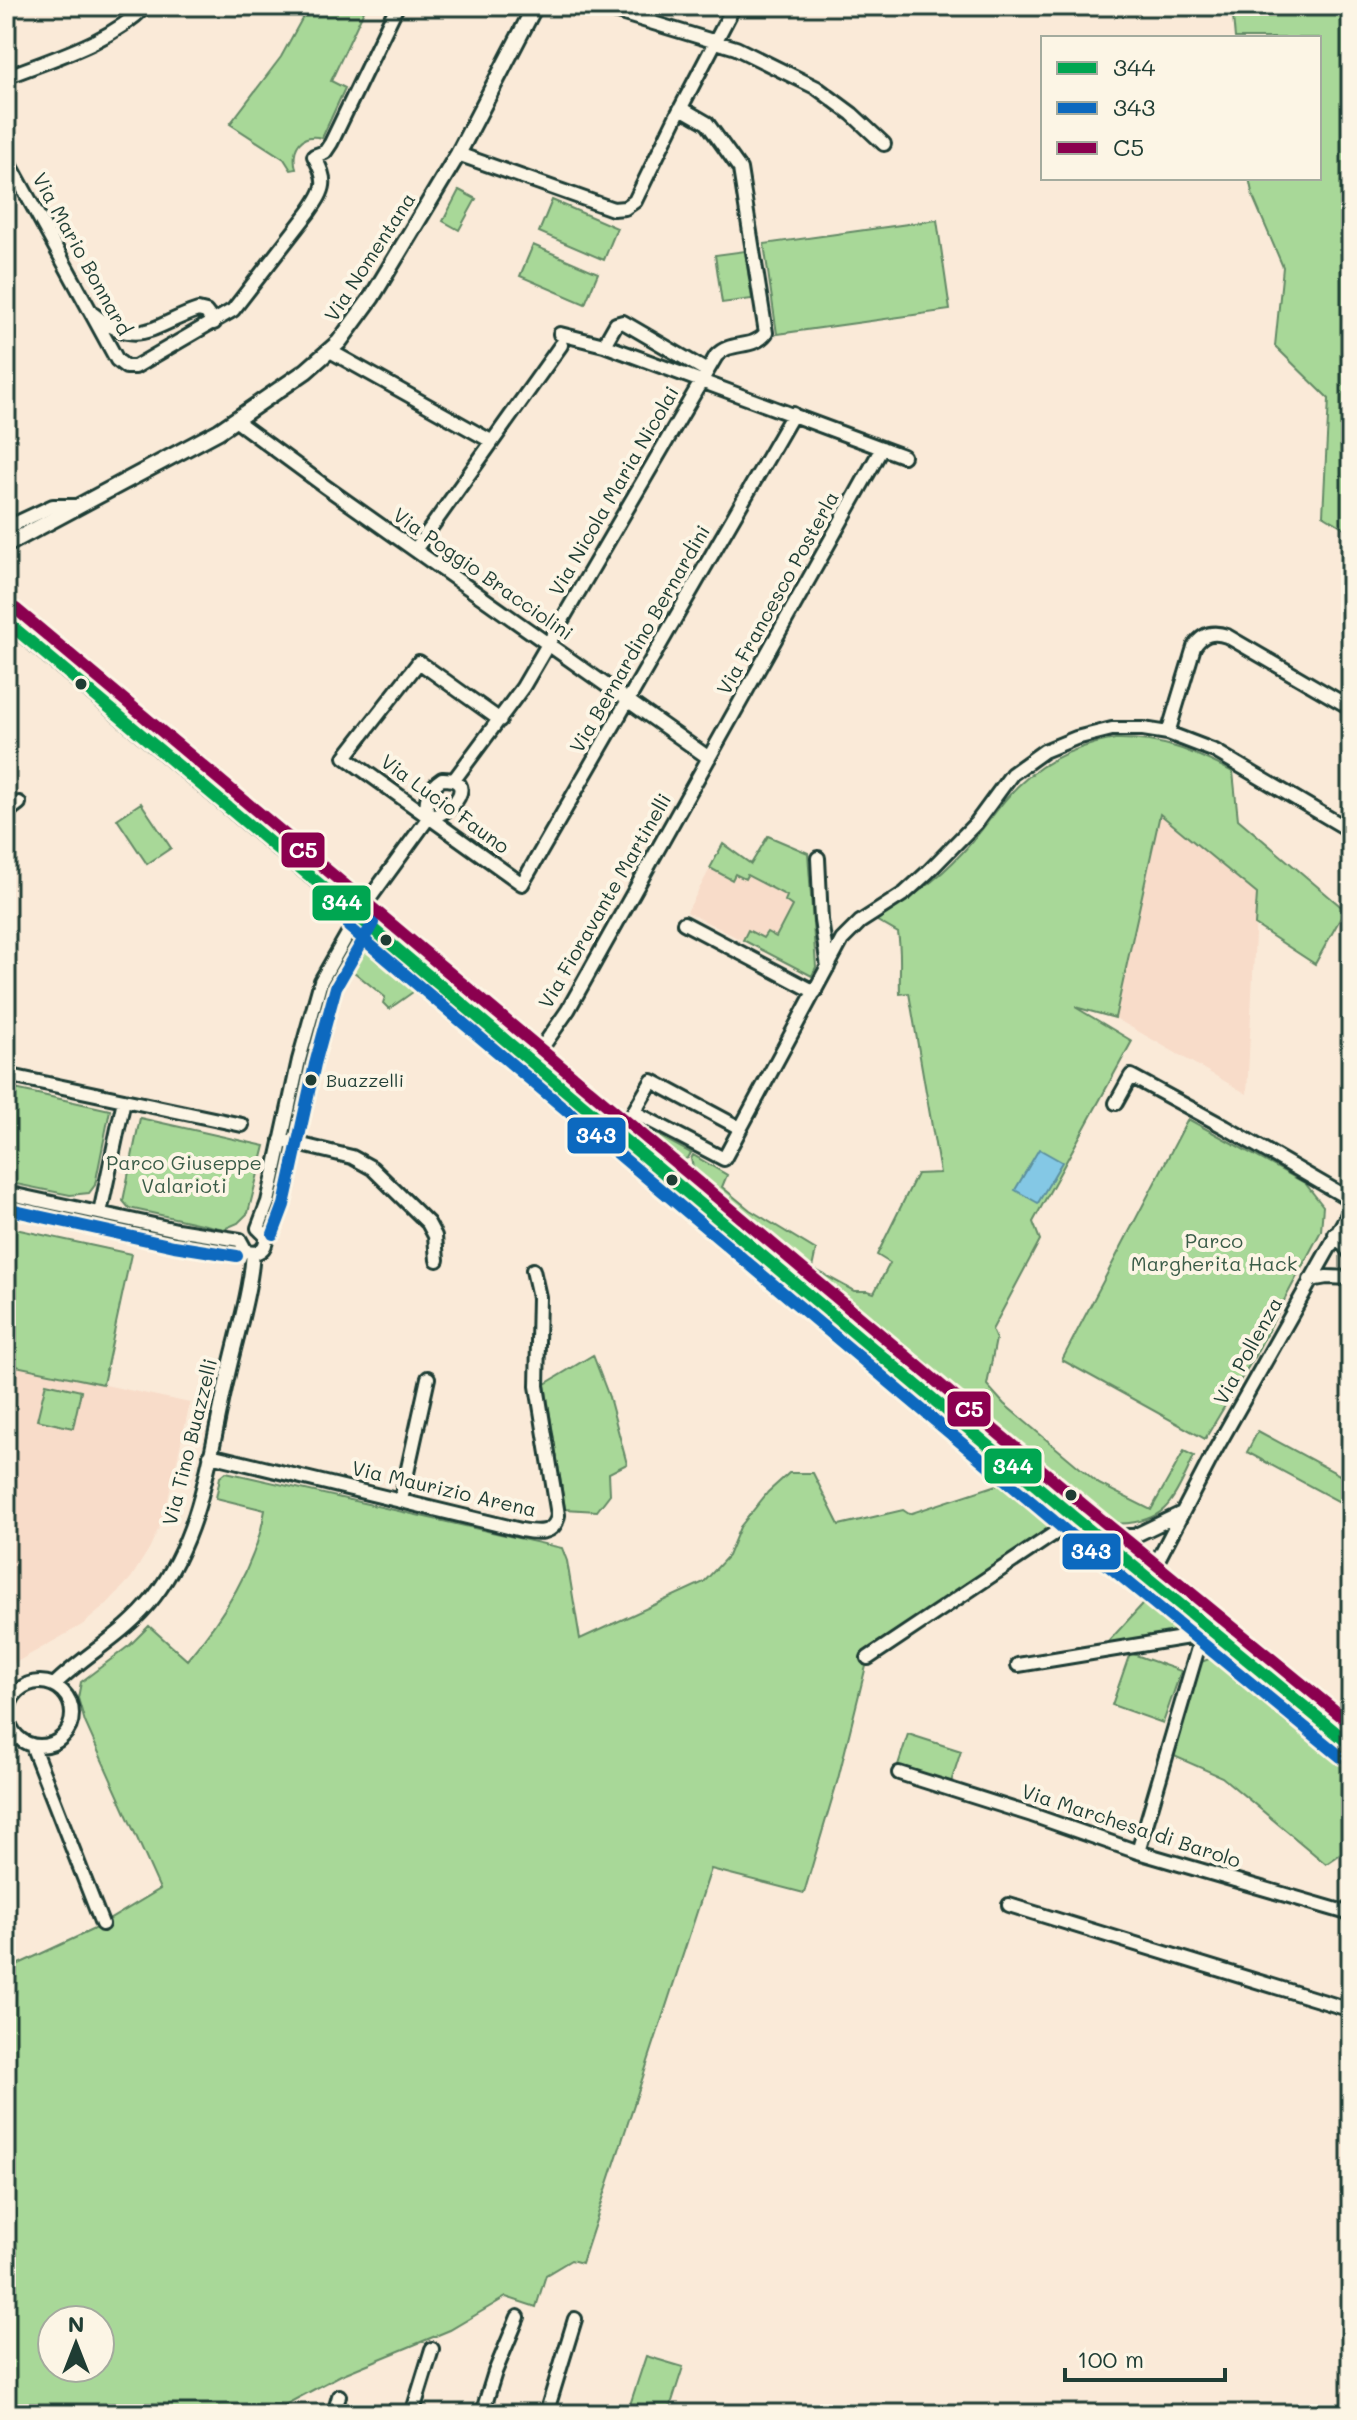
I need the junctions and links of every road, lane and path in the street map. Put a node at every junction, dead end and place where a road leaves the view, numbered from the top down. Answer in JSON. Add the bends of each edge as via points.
{"nodes":[{"id":1,"x":146,"y":6,"type":"edge"},
{"id":2,"x":397,"y":6,"type":"edge"},
{"id":3,"x":535,"y":6,"type":"edge"},
{"id":4,"x":607,"y":6,"type":"edge"},
{"id":5,"x":734,"y":6,"type":"edge"},
{"id":6,"x":717,"y":42,"type":"junction"},
{"id":7,"x":6,"y":77,"type":"edge"},
{"id":8,"x":681,"y":108,"type":"junction"},
{"id":9,"x":884,"y":144,"type":"dead end"},
{"id":10,"x":458,"y":154,"type":"junction"},
{"id":11,"x":6,"y":157,"type":"edge"},
{"id":12,"x":90,"y":312,"type":"junction"},
{"id":13,"x":214,"y":323,"type":"junction"},
{"id":14,"x":604,"y":345,"type":"junction"},
{"id":15,"x":330,"y":351,"type":"junction"},
{"id":16,"x":704,"y":376,"type":"junction"},
{"id":17,"x":793,"y":414,"type":"junction"},
{"id":18,"x":235,"y":420,"type":"junction"},
{"id":19,"x":491,"y":441,"type":"junction"},
{"id":20,"x":882,"y":448,"type":"junction"},
{"id":21,"x":903,"y":456,"type":"dead end"},
{"id":22,"x":78,"y":506,"type":"junction"},
{"id":23,"x":6,"y":528,"type":"edge"},
{"id":24,"x":6,"y":545,"type":"edge"},
{"id":25,"x":415,"y":550,"type":"junction"},
{"id":26,"x":6,"y":621,"type":"edge"},
{"id":27,"x":549,"y":645,"type":"junction"},
{"id":28,"x":627,"y":700,"type":"junction"},
{"id":29,"x":1351,"y":708,"type":"edge"},
{"id":30,"x":500,"y":720,"type":"junction"},
{"id":31,"x":1168,"y":733,"type":"junction"},
{"id":32,"x":709,"y":758,"type":"junction"},
{"id":33,"x":454,"y":780,"type":"junction"},
{"id":34,"x":19,"y":803,"type":"dead end"},
{"id":35,"x":6,"y":813,"type":"edge"},
{"id":36,"x":429,"y":817,"type":"junction"},
{"id":37,"x":1351,"y":831,"type":"edge"},
{"id":38,"x":818,"y":858,"type":"dead end"},
{"id":39,"x":522,"y":884,"type":"joint"},
{"id":40,"x":359,"y":915,"type":"junction"},
{"id":41,"x":684,"y":923,"type":"dead end"},
{"id":42,"x":828,"y":967,"type":"junction"},
{"id":43,"x":815,"y":992,"type":"junction"},
{"id":44,"x":532,"y":1062,"type":"junction"},
{"id":45,"x":6,"y":1075,"type":"edge"},
{"id":46,"x":124,"y":1100,"type":"junction"},
{"id":47,"x":1116,"y":1103,"type":"dead end"},
{"id":48,"x":634,"y":1112,"type":"junction"},
{"id":49,"x":242,"y":1125,"type":"dead end"},
{"id":50,"x":740,"y":1128,"type":"junction"},
{"id":51,"x":620,"y":1135,"type":"junction"},
{"id":52,"x":281,"y":1140,"type":"junction"},
{"id":53,"x":6,"y":1193,"type":"edge"},
{"id":54,"x":1351,"y":1200,"type":"edge"},
{"id":55,"x":1351,"y":1209,"type":"edge"},
{"id":56,"x":100,"y":1213,"type":"junction"},
{"id":57,"x":258,"y":1228,"type":"junction"},
{"id":58,"x":1335,"y":1234,"type":"junction"},
{"id":59,"x":240,"y":1240,"type":"junction"},
{"id":60,"x":253,"y":1253,"type":"junction"},
{"id":61,"x":1351,"y":1254,"type":"edge"},
{"id":62,"x":437,"y":1260,"type":"dead end"},
{"id":63,"x":533,"y":1270,"type":"dead end"},
{"id":64,"x":1351,"y":1278,"type":"edge"},
{"id":65,"x":1310,"y":1280,"type":"junction"},
{"id":66,"x":428,"y":1378,"type":"dead end"},
{"id":67,"x":210,"y":1455,"type":"junction"},
{"id":68,"x":401,"y":1500,"type":"junction"},
{"id":69,"x":1182,"y":1513,"type":"junction"},
{"id":70,"x":1076,"y":1519,"type":"junction"},
{"id":71,"x":1097,"y":1536,"type":"junction"},
{"id":72,"x":1149,"y":1577,"type":"junction"},
{"id":73,"x":1203,"y":1630,"type":"junction"},
{"id":74,"x":1218,"y":1636,"type":"junction"},
{"id":75,"x":1196,"y":1657,"type":"junction"},
{"id":76,"x":868,"y":1658,"type":"dead end"},
{"id":77,"x":1018,"y":1665,"type":"dead end"},
{"id":78,"x":54,"y":1685,"type":"junction"},
{"id":79,"x":32,"y":1745,"type":"junction"},
{"id":80,"x":1351,"y":1745,"type":"edge"},
{"id":81,"x":899,"y":1773,"type":"dead end"},
{"id":82,"x":1138,"y":1852,"type":"junction"},
{"id":83,"x":1009,"y":1905,"type":"dead end"},
{"id":84,"x":1351,"y":1914,"type":"edge"},
{"id":85,"x":102,"y":1924,"type":"dead end"},
{"id":86,"x":1351,"y":2010,"type":"edge"},
{"id":87,"x":518,"y":2317,"type":"dead end"},
{"id":88,"x":575,"y":2319,"type":"dead end"},
{"id":89,"x":432,"y":2349,"type":"dead end"},
{"id":90,"x":339,"y":2396,"type":"dead end"},
{"id":91,"x":334,"y":2414,"type":"edge"},
{"id":92,"x":412,"y":2414,"type":"edge"},
{"id":93,"x":482,"y":2414,"type":"edge"},
{"id":94,"x":546,"y":2414,"type":"edge"}],
"edges":[{"from":1,"to":7,"type":"street","via":[[107,35]]},
{"from":2,"to":13,"type":"street","via":[[331,143],[314,156],[325,177],[320,195],[236,307]]},
{"from":3,"to":10,"type":"main road","name":"Via Nomentana"},
{"from":4,"to":6,"type":"street"},
{"from":5,"to":6,"type":"street"},
{"from":6,"to":8,"type":"street"},
{"from":6,"to":9,"type":"street","via":[[817,88]]},
{"from":8,"to":10,"type":"street","via":[[635,201],[625,208],[613,209]]},
{"from":8,"to":16,"type":"street","name":"Via Nicola Maria Nicolai","via":[[715,131],[740,169],[766,333],[754,343],[721,350]]},
{"from":10,"to":15,"type":"main road","name":"Via Nomentana","via":[[372,297]]},
{"from":11,"to":12,"type":"street","name":"Via Mario Bonnard"},
{"from":12,"to":13,"type":"street","via":[[137,333],[198,310]]},
{"from":12,"to":13,"type":"street","name":"Via Mario Bonnard","via":[[126,367],[137,366]]},
{"from":14,"to":16,"type":"street","name":"Via Nicola Maria Nicolai"},
{"from":14,"to":16,"type":"street","name":"Via Nicola Maria Nicolai","via":[[616,324],[623,322]]},
{"from":14,"to":19,"type":"street","name":"Via Nicola Maria Nicolai","via":[[560,339]]},
{"from":15,"to":18,"type":"main road","name":"Via Nomentana"},
{"from":15,"to":19,"type":"street"},
{"from":16,"to":17,"type":"street","name":"Via Nicola Maria Nicolai"},
{"from":16,"to":27,"type":"street","name":"Via Nicola Maria Nicolai"},
{"from":17,"to":20,"type":"street","name":"Via Nicola Maria Nicolai"},
{"from":17,"to":28,"type":"street","name":"Via Bernardino Bernardini"},
{"from":18,"to":22,"type":"main road","name":"Via Nomentana"},
{"from":18,"to":25,"type":"street","name":"Via Poggio Bracciolini"},
{"from":19,"to":25,"type":"street"},
{"from":20,"to":21,"type":"street","name":"Via Nicola Maria Nicolai"},
{"from":20,"to":32,"type":"street","name":"Via Francesco Posterla"},
{"from":22,"to":23,"type":"street","name":"Via Nomentana","via":[[53,506]]},
{"from":22,"to":24,"type":"main road","name":"Via Nomentana"},
{"from":25,"to":27,"type":"street","name":"Via Poggio Bracciolini"},
{"from":26,"to":40,"type":"street"},
{"from":27,"to":28,"type":"street","name":"Via Poggio Bracciolini"},
{"from":27,"to":30,"type":"street","name":"Via Nicola Maria Nicolai"},
{"from":28,"to":32,"type":"street","name":"Via Poggio Bracciolini"},
{"from":28,"to":39,"type":"street","name":"Via Bernardino Bernardini"},
{"from":29,"to":31,"type":"street","via":[[1227,636],[1211,633],[1194,647]]},
{"from":30,"to":33,"type":"street","name":"Via Nicola Maria Nicolai"},
{"from":30,"to":36,"type":"street","name":"Via Lucio Fauno","via":[[419,662],[345,757]]},
{"from":31,"to":37,"type":"street","via":[[1215,751]]},
{"from":31,"to":42,"type":"street","via":[[1112,729],[1044,751],[1012,774],[938,863],[905,893],[860,922],[842,940]]},
{"from":32,"to":44,"type":"street","name":"Via Fioravante Martinelli","via":[[568,1010]]},
{"from":33,"to":36,"type":"street","via":[[442,779],[429,792]]},
{"from":33,"to":36,"type":"street","via":[[460,788],[458,799],[442,815]]},
{"from":34,"to":35,"type":"street"},
{"from":36,"to":39,"type":"street","name":"Via Lucio Fauno"},
{"from":36,"to":40,"type":"street"},
{"from":38,"to":42,"type":"street"},
{"from":40,"to":44,"type":"street"},
{"from":40,"to":52,"type":"street","via":[[321,981]]},
{"from":41,"to":43,"type":"street"},
{"from":42,"to":43,"type":"street"},
{"from":43,"to":50,"type":"street"},
{"from":44,"to":51,"type":"street"},
{"from":45,"to":46,"type":"street"},
{"from":46,"to":49,"type":"street"},
{"from":46,"to":56,"type":"street"},
{"from":47,"to":54,"type":"street","via":[[1131,1076]]},
{"from":48,"to":50,"type":"street","via":[[652,1081]]},
{"from":48,"to":50,"type":"street","via":[[724,1159]]},
{"from":48,"to":51,"type":"street"},
{"from":51,"to":70,"type":"street"},
{"from":52,"to":57,"type":"street"},
{"from":52,"to":62,"type":"street","via":[[367,1165],[428,1223]]},
{"from":53,"to":56,"type":"street"},
{"from":55,"to":58,"type":"street","name":"Via Pollenza"},
{"from":56,"to":59,"type":"street"},
{"from":57,"to":59,"type":"street","via":[[245,1230]]},
{"from":57,"to":60,"type":"street","via":[[267,1242]]},
{"from":58,"to":61,"type":"street"},
{"from":58,"to":65,"type":"street","name":"Via Pollenza"},
{"from":59,"to":60,"type":"street"},
{"from":60,"to":67,"type":"street","name":"Via Tino Buazzelli"},
{"from":63,"to":68,"type":"street","name":"Via Maurizio Arena","via":[[539,1297],[538,1393],[558,1512],[555,1525],[543,1532],[528,1531]]},
{"from":64,"to":65,"type":"street"},
{"from":65,"to":69,"type":"street","name":"Via Pollenza"},
{"from":66,"to":68,"type":"street"},
{"from":67,"to":68,"type":"street","name":"Via Maurizio Arena"},
{"from":67,"to":78,"type":"street","name":"Via Tino Buazzelli","via":[[194,1520],[165,1582],[125,1628]]},
{"from":69,"to":71,"type":"street","via":[[1134,1536]]},
{"from":69,"to":72,"type":"street","name":"Via Pollenza"},
{"from":70,"to":71,"type":"street"},
{"from":70,"to":76,"type":"street"},
{"from":71,"to":72,"type":"street"},
{"from":72,"to":73,"type":"street"},
{"from":73,"to":74,"type":"street"},
{"from":73,"to":75,"type":"street"},
{"from":73,"to":77,"type":"street"},
{"from":74,"to":75,"type":"street"},
{"from":74,"to":80,"type":"street"},
{"from":75,"to":82,"type":"street"},
{"from":78,"to":79,"type":"street","via":[[68,1699],[72,1719],[53,1743]]},
{"from":78,"to":79,"type":"street","via":[[23,1687],[10,1703],[15,1733]]},
{"from":79,"to":85,"type":"street"},
{"from":81,"to":82,"type":"street","name":"Via Marchesa di Barolo"},
{"from":82,"to":84,"type":"street","name":"Via Marchesa di Barolo"},
{"from":83,"to":86,"type":"street"},
{"from":87,"to":93,"type":"street"},
{"from":88,"to":94,"type":"street"},
{"from":89,"to":92,"type":"street"},
{"from":90,"to":91,"type":"street"}]}
